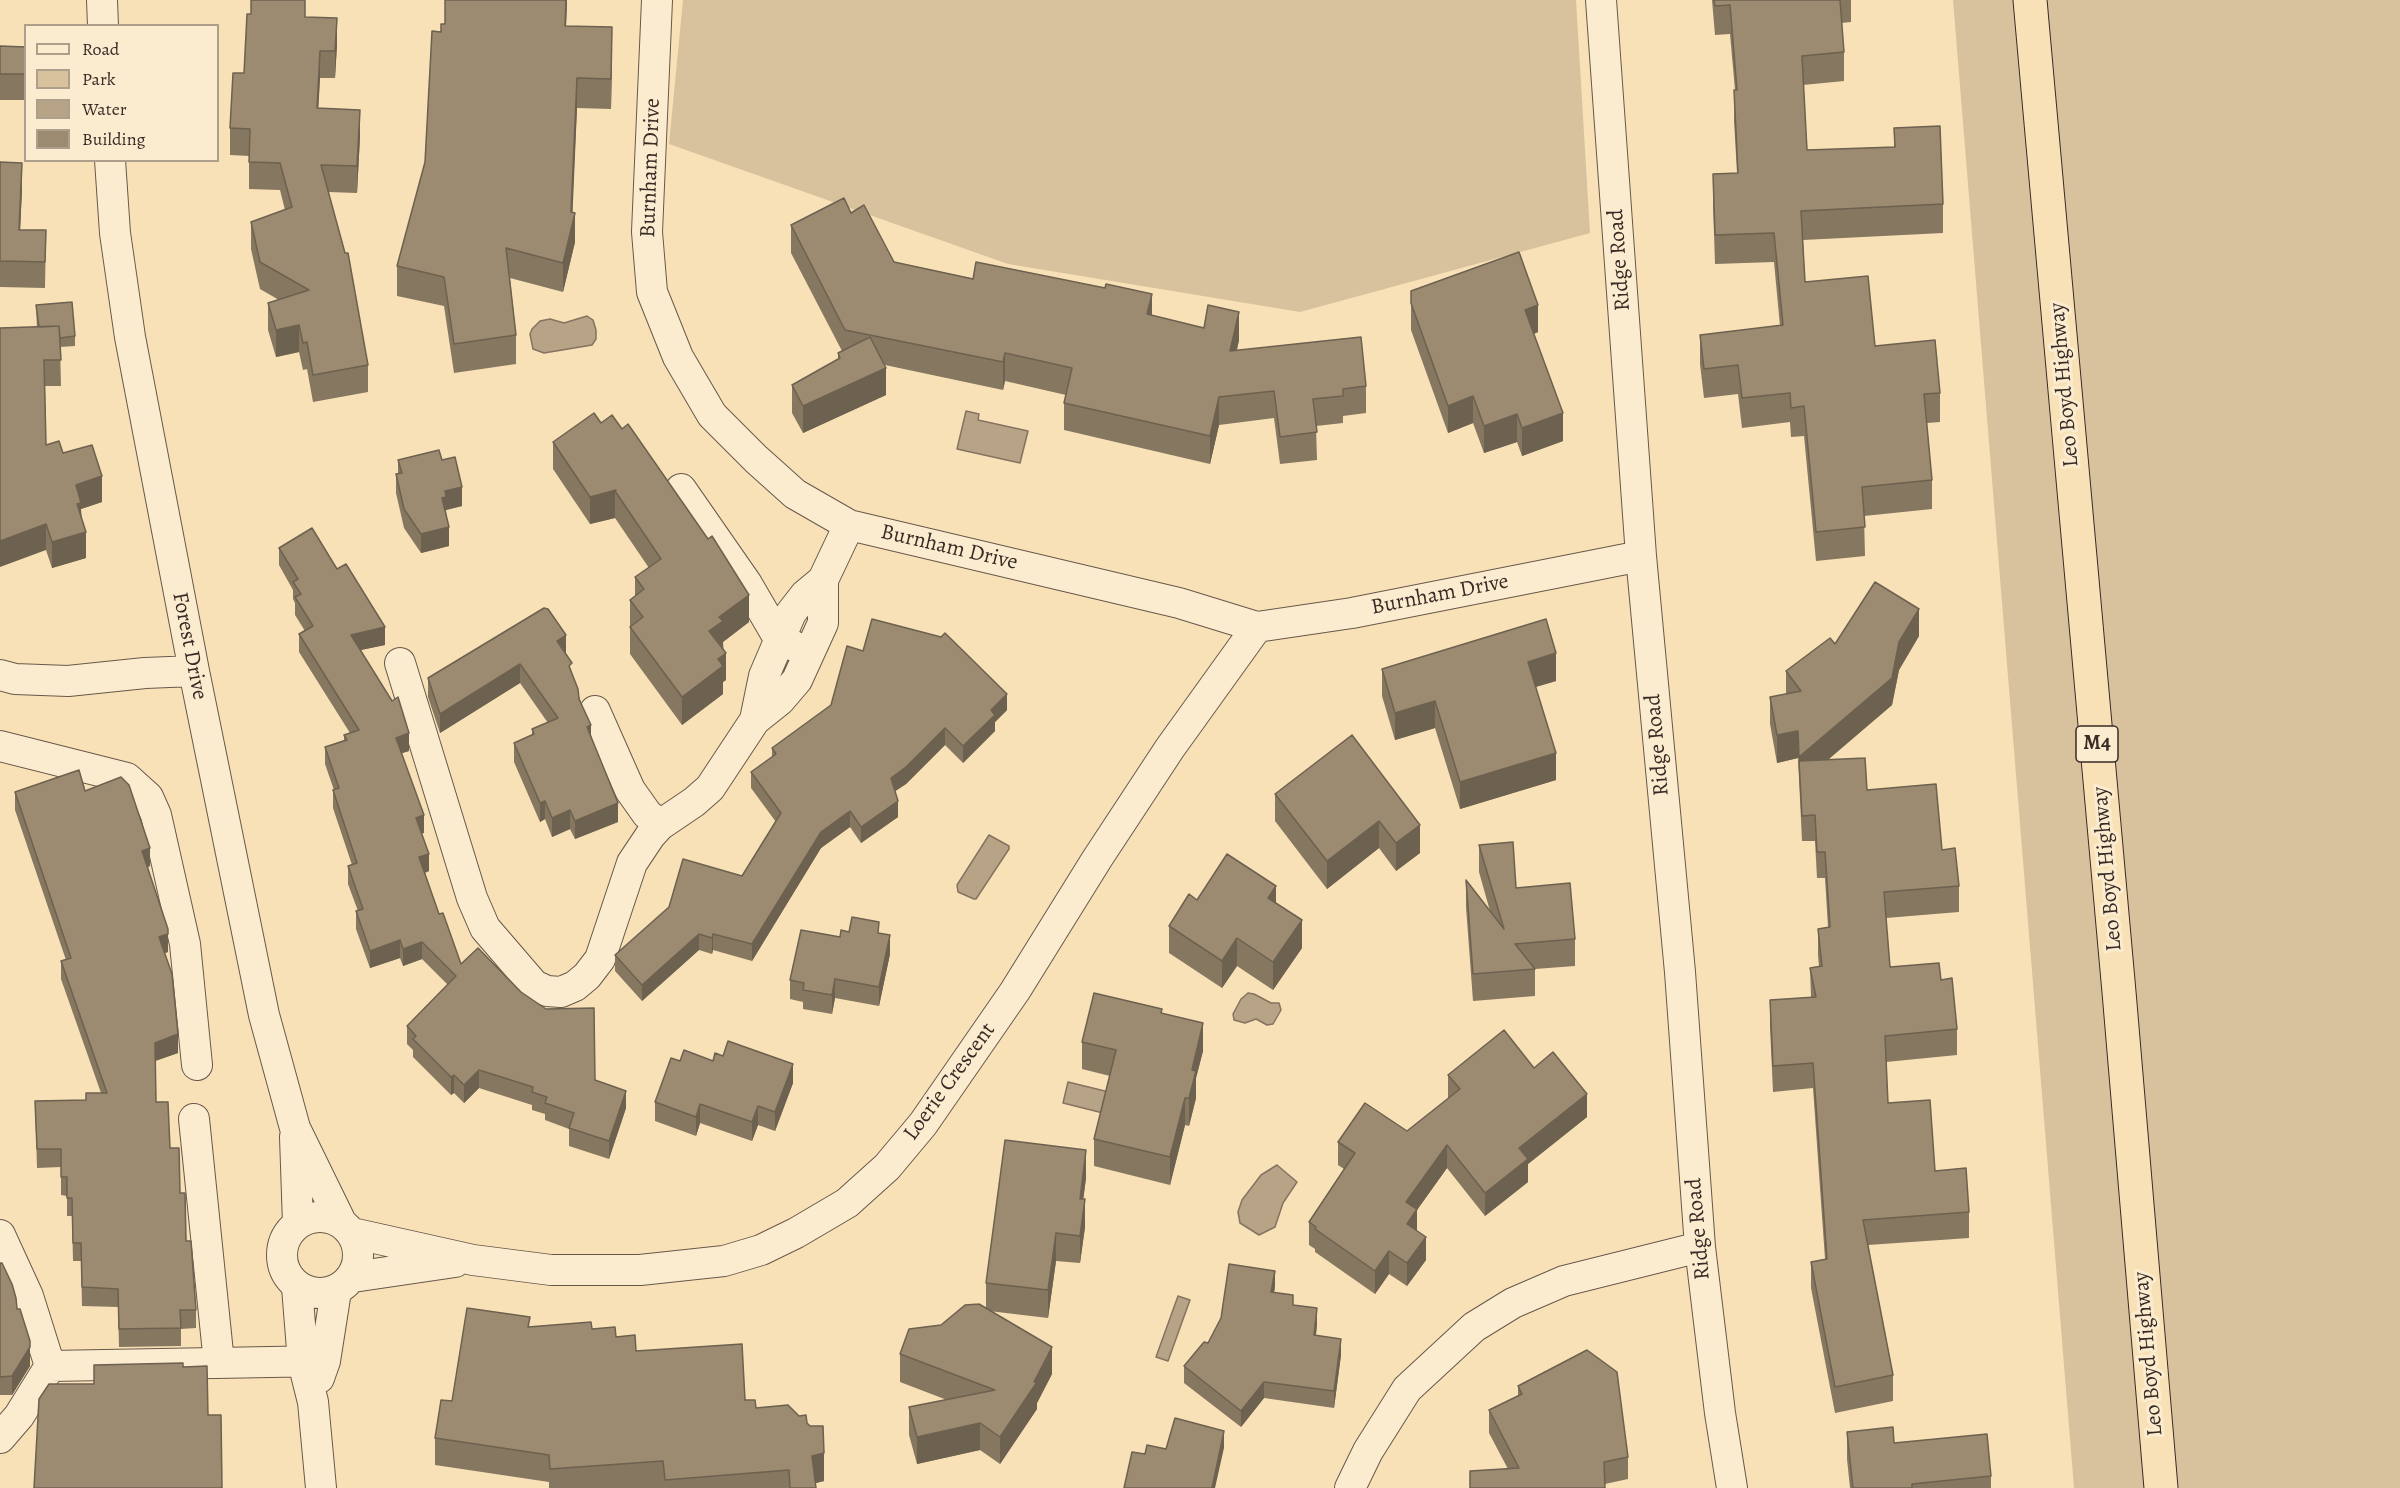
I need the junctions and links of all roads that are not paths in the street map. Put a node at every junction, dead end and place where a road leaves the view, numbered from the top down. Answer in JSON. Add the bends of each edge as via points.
{"nodes":[{"id":1,"x":102,"y":0,"type":"edge"},
{"id":2,"x":657,"y":0,"type":"edge"},
{"id":3,"x":1601,"y":0,"type":"edge"},
{"id":4,"x":2030,"y":0,"type":"edge"},
{"id":5,"x":103,"y":24,"type":"edge"},
{"id":6,"x":110,"y":162,"type":"edge"},
{"id":7,"x":681,"y":489,"type":"dead end"},
{"id":8,"x":849,"y":525,"type":"junction"},
{"id":9,"x":1641,"y":556,"type":"junction"},
{"id":10,"x":823,"y":580,"type":"junction"},
{"id":11,"x":1257,"y":627,"type":"junction"},
{"id":12,"x":779,"y":639,"type":"junction"},
{"id":13,"x":811,"y":654,"type":"junction"},
{"id":14,"x":400,"y":663,"type":"dead end"},
{"id":15,"x":194,"y":671,"type":"junction"},
{"id":16,"x":0,"y":675,"type":"edge"},
{"id":17,"x":595,"y":711,"type":"dead end"},
{"id":18,"x":755,"y":720,"type":"junction"},
{"id":19,"x":0,"y":746,"type":"edge"},
{"id":20,"x":660,"y":825,"type":"junction"},
{"id":21,"x":197,"y":1065,"type":"dead end"},
{"id":22,"x":194,"y":1119,"type":"dead end"},
{"id":23,"x":295,"y":1128,"type":"junction"},
{"id":24,"x":297,"y":1224,"type":"junction"},
{"id":25,"x":347,"y":1227,"type":"junction"},
{"id":26,"x":0,"y":1234,"type":"edge"},
{"id":27,"x":1700,"y":1247,"type":"junction"},
{"id":28,"x":473,"y":1260,"type":"junction"},
{"id":29,"x":344,"y":1284,"type":"junction"},
{"id":30,"x":297,"y":1287,"type":"junction"},
{"id":31,"x":314,"y":1362,"type":"junction"},
{"id":32,"x":219,"y":1363,"type":"junction"},
{"id":33,"x":50,"y":1366,"type":"junction"},
{"id":34,"x":0,"y":1438,"type":"edge"},
{"id":35,"x":321,"y":1488,"type":"edge"},
{"id":36,"x":1350,"y":1488,"type":"edge"},
{"id":37,"x":1731,"y":1488,"type":"edge"},
{"id":38,"x":2160,"y":1488,"type":"edge"}],
"edges":[{"from":1,"to":5,"type":"street"},
{"from":2,"to":8,"type":"street","name":"Burnham Drive","via":[[647,232],[652,291],[678,357],[712,415],[795,494]]},
{"from":3,"to":9,"type":"street","name":"Ridge Road"},
{"from":4,"to":38,"type":"highway","name":"Leo Boyd Highway","number":"M4"},
{"from":6,"to":15,"type":"street","name":"Forest Drive","via":[[115,233],[130,338]]},
{"from":7,"to":12,"type":"street","via":[[747,584]]},
{"from":8,"to":10,"type":"street"},
{"from":8,"to":11,"type":"street","name":"Burnham Drive","via":[[1179,603]]},
{"from":9,"to":11,"type":"street","name":"Burnham Drive","via":[[1352,613]]},
{"from":9,"to":27,"type":"street","name":"Ridge Road","via":[[1680,972]]},
{"from":10,"to":12,"type":"street","via":[[797,603]]},
{"from":10,"to":13,"type":"street","via":[[823,623]]},
{"from":11,"to":28,"type":"street","name":"Loerie Crescent","via":[[1170,748],[1015,991],[923,1124],[887,1167],[847,1203],[761,1250],[724,1261],[640,1270],[551,1270]]},
{"from":12,"to":13,"type":"street"},
{"from":12,"to":18,"type":"street","via":[[764,676]]},
{"from":13,"to":18,"type":"street","via":[[797,681]]},
{"from":14,"to":20,"type":"street","via":[[472,898],[485,928],[534,985],[561,992],[587,976],[600,959],[632,863]]},
{"from":15,"to":16,"type":"street","via":[[68,681]]},
{"from":15,"to":23,"type":"street","name":"Forest Drive","via":[[264,1015]]},
{"from":17,"to":20,"type":"street","via":[[630,789],[646,814]]},
{"from":18,"to":20,"type":"street","via":[[710,788]]},
{"from":19,"to":21,"type":"street","via":[[127,778],[148,797],[156,815],[184,944]]},
{"from":22,"to":32,"type":"street"},
{"from":23,"to":24,"type":"street","name":"Forest Drive"},
{"from":23,"to":25,"type":"street","name":"Forest Drive"},
{"from":24,"to":25,"type":"street","via":[[311,1217],[327,1217]]},
{"from":24,"to":30,"type":"street","via":[[285,1238],[281,1256],[285,1273]]},
{"from":25,"to":28,"type":"street","name":"Loerie Crescent"},
{"from":25,"to":29,"type":"street","via":[[358,1247],[358,1263]]},
{"from":26,"to":33,"type":"street","via":[[28,1296]]},
{"from":27,"to":36,"type":"street","via":[[1564,1281],[1513,1303],[1474,1327],[1407,1389]]},
{"from":27,"to":37,"type":"street","name":"Ridge Road"},
{"from":28,"to":29,"type":"street","name":"Loerie Crescent"},
{"from":29,"to":30,"type":"street","via":[[322,1294]]},
{"from":29,"to":31,"type":"street"},
{"from":30,"to":31,"type":"street"},
{"from":31,"to":32,"type":"street"},
{"from":31,"to":35,"type":"street","via":[[313,1401]]},
{"from":32,"to":33,"type":"street"},
{"from":33,"to":34,"type":"street","via":[[19,1416]]}]}
